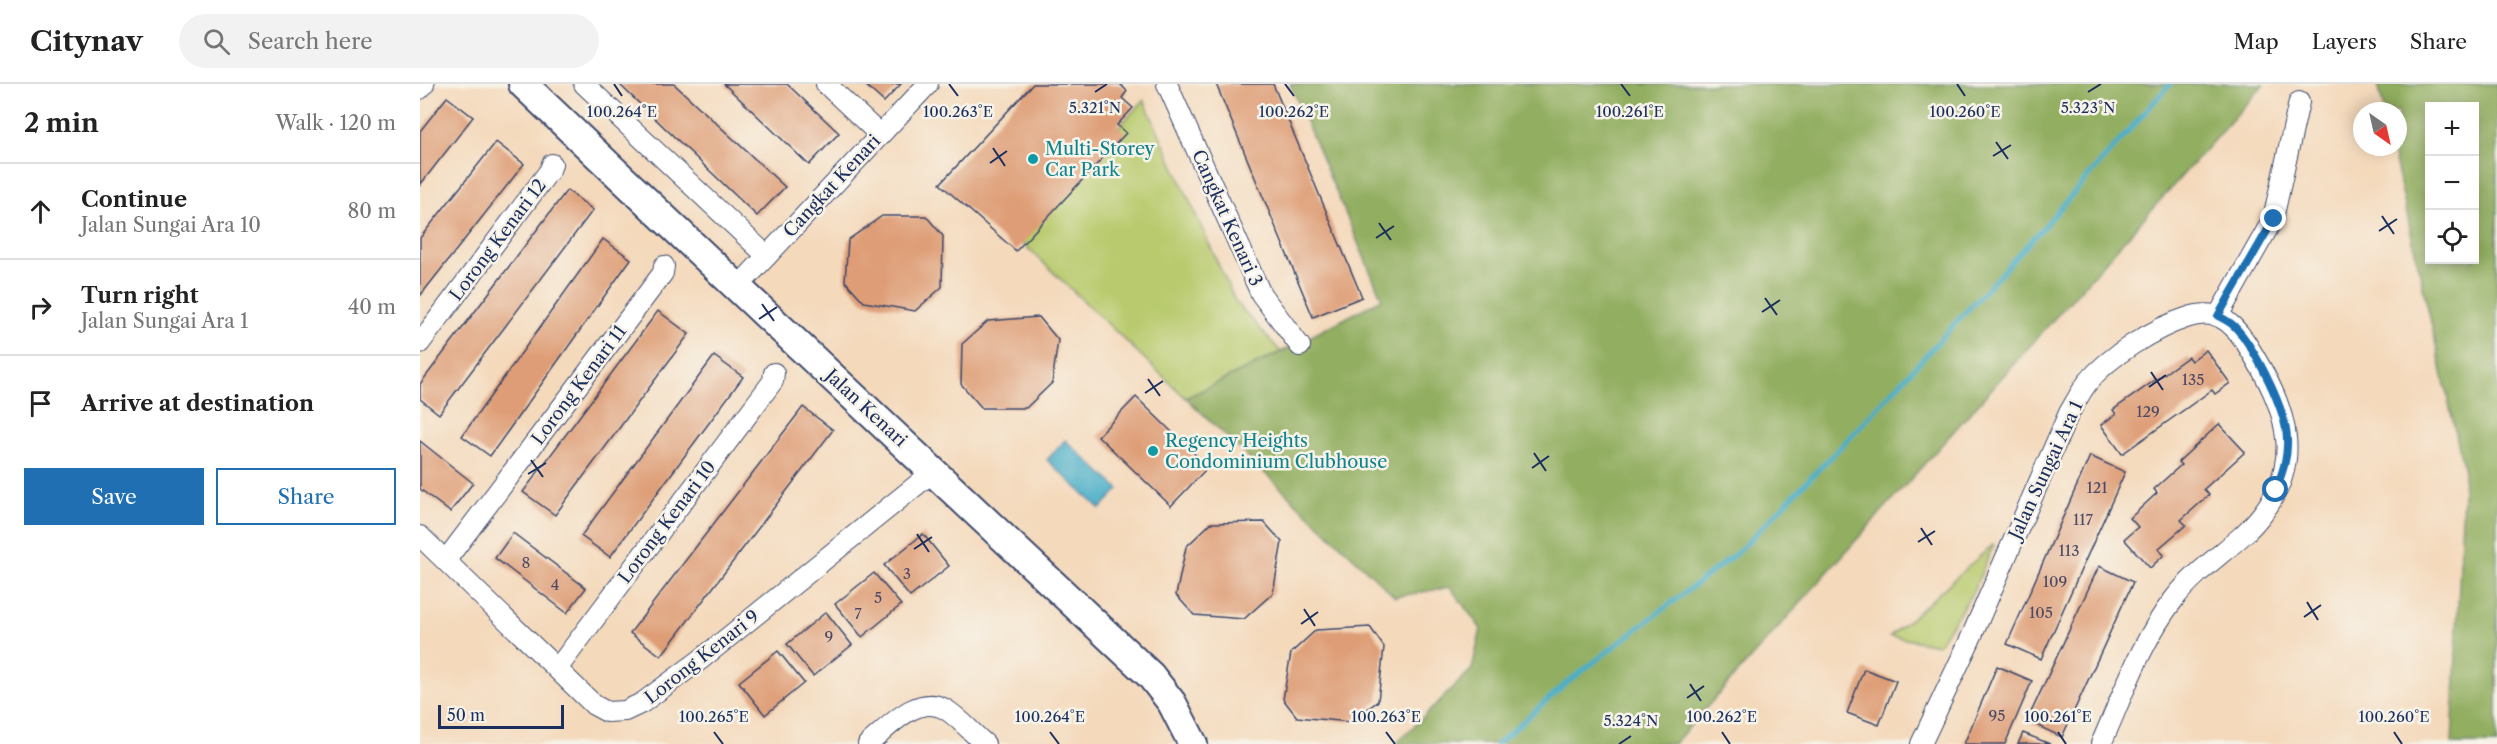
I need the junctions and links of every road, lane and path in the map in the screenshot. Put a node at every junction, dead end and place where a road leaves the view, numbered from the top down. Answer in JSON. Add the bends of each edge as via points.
{"nodes":[{"id":1,"x":424,"y":84,"type":"edge"},
{"id":2,"x":523,"y":84,"type":"edge"},
{"id":3,"x":584,"y":84,"type":"edge"},
{"id":4,"x":826,"y":84,"type":"edge"},
{"id":5,"x":928,"y":84,"type":"edge"},
{"id":6,"x":1167,"y":84,"type":"edge"},
{"id":7,"x":420,"y":89,"type":"edge"},
{"id":8,"x":2299,"y":102,"type":"dead end"},
{"id":9,"x":880,"y":135,"type":"junction"},
{"id":10,"x":552,"y":164,"type":"dead end"},
{"id":11,"x":767,"y":256,"type":"junction"},
{"id":12,"x":664,"y":266,"type":"dead end"},
{"id":13,"x":736,"y":289,"type":"junction"},
{"id":14,"x":2218,"y":316,"type":"junction"},
{"id":15,"x":420,"y":343,"type":"edge"},
{"id":16,"x":1300,"y":346,"type":"dead end"},
{"id":17,"x":774,"y":373,"type":"dead end"},
{"id":18,"x":934,"y":471,"type":"junction"},
{"id":19,"x":420,"y":536,"type":"edge"},
{"id":20,"x":446,"y":560,"type":"junction"},
{"id":21,"x":557,"y":669,"type":"junction"},
{"id":22,"x":868,"y":744,"type":"edge"},
{"id":23,"x":985,"y":744,"type":"edge"},
{"id":24,"x":1193,"y":744,"type":"edge"},
{"id":25,"x":1921,"y":744,"type":"edge"},
{"id":26,"x":2101,"y":744,"type":"edge"}],
"edges":[{"from":1,"to":7,"type":"street"},
{"from":2,"to":13,"type":"street","name":"Jalan Kenari"},
{"from":3,"to":11,"type":"street"},
{"from":4,"to":9,"type":"street"},
{"from":5,"to":9,"type":"street","name":"Cangkat Kenari"},
{"from":6,"to":16,"type":"street","name":"Cangkat Kenari 3","via":[[1262,294]]},
{"from":8,"to":14,"type":"street","via":[[2274,219]]},
{"from":9,"to":11,"type":"street","name":"Cangkat Kenari"},
{"from":10,"to":15,"type":"street","name":"Lorong Kenari 12"},
{"from":11,"to":13,"type":"street","name":"Cangkat Kenari"},
{"from":12,"to":20,"type":"street","name":"Lorong Kenari 11","via":[[663,273]]},
{"from":13,"to":18,"type":"street","name":"Jalan Kenari"},
{"from":14,"to":25,"type":"street","name":"Jalan Sungai Ara 1","via":[[2199,313],[2173,322],[2117,357],[2089,381],[2068,412]]},
{"from":14,"to":26,"type":"street","via":[[2235,327],[2270,382],[2288,438],[2285,464],[2266,509],[2177,595],[2158,620]]},
{"from":17,"to":21,"type":"street","name":"Lorong Kenari 10","via":[[773,381]]},
{"from":18,"to":21,"type":"street","name":"Lorong Kenari 9","via":[[642,704],[625,711],[607,712],[594,705]]},
{"from":18,"to":24,"type":"street","name":"Jalan Kenari","via":[[1151,676],[1172,704]]},
{"from":19,"to":20,"type":"street","name":"Lorong Kenari 9"},
{"from":20,"to":21,"type":"street","name":"Lorong Kenari 9"},
{"from":22,"to":23,"type":"street","via":[[910,710],[928,705],[947,710]]}]}
